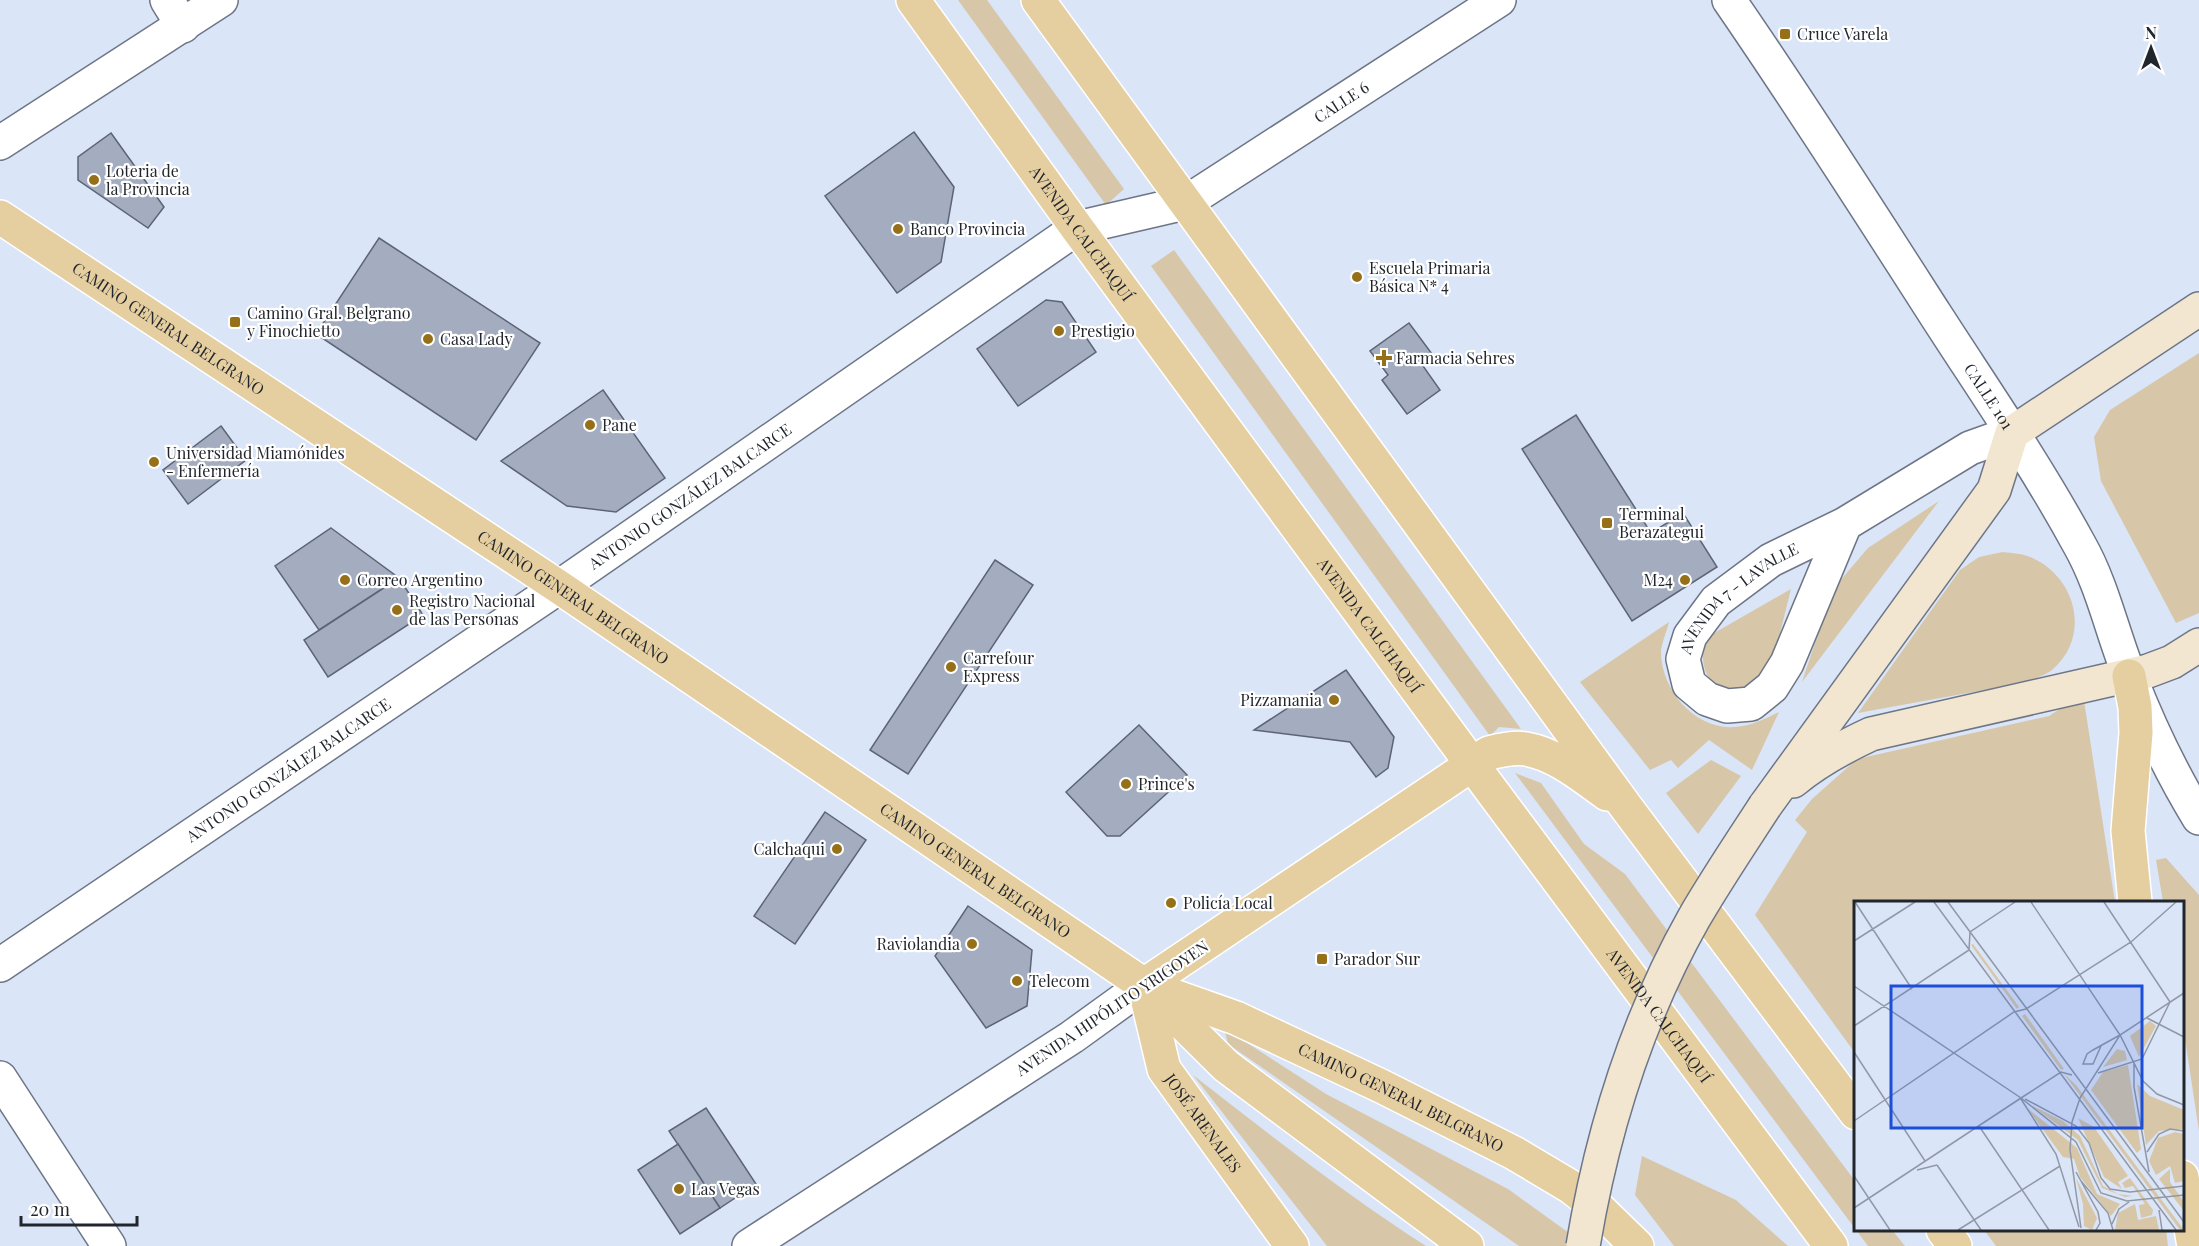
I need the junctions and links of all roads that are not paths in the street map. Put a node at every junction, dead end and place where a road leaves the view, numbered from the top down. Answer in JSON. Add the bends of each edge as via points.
{"nodes":[{"id":1,"x":221,"y":0,"type":"edge"},
{"id":2,"x":913,"y":0,"type":"edge"},
{"id":3,"x":1038,"y":0,"type":"edge"},
{"id":4,"x":1499,"y":0,"type":"edge"},
{"id":5,"x":1729,"y":0,"type":"edge"},
{"id":6,"x":175,"y":13,"type":"edge"},
{"id":7,"x":0,"y":143,"type":"edge"},
{"id":8,"x":1185,"y":203,"type":"junction"},
{"id":9,"x":0,"y":217,"type":"edge"},
{"id":10,"x":1077,"y":228,"type":"junction"},
{"id":11,"x":2199,"y":309,"type":"edge"},
{"id":12,"x":2012,"y":433,"type":"junction"},
{"id":13,"x":1845,"y":524,"type":"junction"},
{"id":14,"x":559,"y":587,"type":"junction"},
{"id":15,"x":2199,"y":645,"type":"edge"},
{"id":16,"x":2129,"y":676,"type":"junction"},
{"id":17,"x":1471,"y":763,"type":"junction"},
{"id":18,"x":1765,"y":806,"type":"junction"},
{"id":19,"x":1626,"y":807,"type":"junction"},
{"id":20,"x":2199,"y":818,"type":"edge"},
{"id":21,"x":2135,"y":901,"type":"edge"},
{"id":22,"x":0,"y":965,"type":"edge"},
{"id":23,"x":1144,"y":985,"type":"junction"},
{"id":24,"x":0,"y":1078,"type":"edge"},
{"id":25,"x":1854,"y":1110,"type":"edge"},
{"id":26,"x":2184,"y":1188,"type":"edge"},
{"id":27,"x":1944,"y":1231,"type":"edge"},
{"id":28,"x":783,"y":1237,"type":"edge"},
{"id":29,"x":109,"y":1246,"type":"edge"},
{"id":30,"x":749,"y":1246,"type":"edge"},
{"id":31,"x":1292,"y":1246,"type":"edge"},
{"id":32,"x":1467,"y":1246,"type":"edge"},
{"id":33,"x":1583,"y":1246,"type":"edge"},
{"id":34,"x":1637,"y":1246,"type":"edge"},
{"id":35,"x":1831,"y":1246,"type":"edge"},
{"id":36,"x":1955,"y":1246,"type":"edge"},
{"id":37,"x":2194,"y":1246,"type":"edge"}],
"edges":[{"from":1,"to":6,"type":"street"},
{"from":2,"to":10,"type":"main road","name":"AVENIDA CALCHAQUÍ"},
{"from":3,"to":8,"type":"main road"},
{"from":4,"to":8,"type":"street","name":"CALLE 6"},
{"from":5,"to":12,"type":"street","name":"CALLE 101","via":[[1803,107]]},
{"from":6,"to":7,"type":"street"},
{"from":8,"to":10,"type":"street","name":"ANTONIO GONZÁLEZ BALCARCE"},
{"from":8,"to":19,"type":"main road"},
{"from":9,"to":14,"type":"main road","name":"CAMINO GENERAL BELGRANO"},
{"from":10,"to":14,"type":"street","name":"ANTONIO GONZÁLEZ BALCARCE"},
{"from":10,"to":17,"type":"main road","name":"AVENIDA CALCHAQUÍ"},
{"from":11,"to":12,"type":"main road","name":"AVENIDA 7 - LAVALLE"},
{"from":12,"to":13,"type":"street","name":"AVENIDA 7 - LAVALLE","via":[[1970,448]]},
{"from":12,"to":16,"type":"street","name":"CALLE 101","via":[[2080,545],[2104,596]]},
{"from":12,"to":18,"type":"main road","via":[[1994,490]]},
{"from":13,"to":13,"type":"street","name":"AVENIDA 7 - LAVALLE","via":[[1771,560],[1716,602],[1690,636],[1683,659],[1689,684],[1707,699],[1727,706],[1751,704],[1772,687],[1787,663]]},
{"from":14,"to":22,"type":"street","name":"ANTONIO GONZÁLEZ BALCARCE"},
{"from":14,"to":23,"type":"main road","name":"CAMINO GENERAL BELGRANO"},
{"from":15,"to":16,"type":"main road","via":[[2162,667]]},
{"from":16,"to":18,"type":"main road","via":[[1871,734],[1806,771]]},
{"from":16,"to":20,"type":"street","name":"CALLE 101","via":[[2182,791]]},
{"from":16,"to":21,"type":"main road","via":[[2136,733],[2128,831]]},
{"from":17,"to":19,"type":"main road","name":"AVENIDA HIPÓLITO YRIGOYEN","via":[[1489,753],[1526,749],[1570,769]]},
{"from":17,"to":23,"type":"main road","name":"AVENIDA HIPÓLITO YRIGOYEN"},
{"from":17,"to":35,"type":"main road","name":"AVENIDA CALCHAQUÍ"},
{"from":18,"to":33,"type":"main road","bridge":true,"via":[[1694,919],[1660,985],[1607,1130]]},
{"from":19,"to":25,"type":"main road"},
{"from":23,"to":28,"type":"street","name":"AVENIDA HIPÓLITO YRIGOYEN"},
{"from":23,"to":31,"type":"main road","name":"JOSÉ ARENALES","via":[[1164,1069]]},
{"from":23,"to":32,"type":"main road","name":"CAMINO GENERAL BELGRANO","via":[[1226,1066]]},
{"from":23,"to":34,"type":"main road","name":"CAMINO GENERAL BELGRANO","via":[[1236,1018],[1514,1153],[1570,1187]]},
{"from":24,"to":29,"type":"street"},
{"from":26,"to":37,"type":"main road"},
{"from":27,"to":36,"type":"main road"},
{"from":28,"to":30,"type":"street","name":"AVENIDA HIPÓLITO YRIGOYEN"}]}
